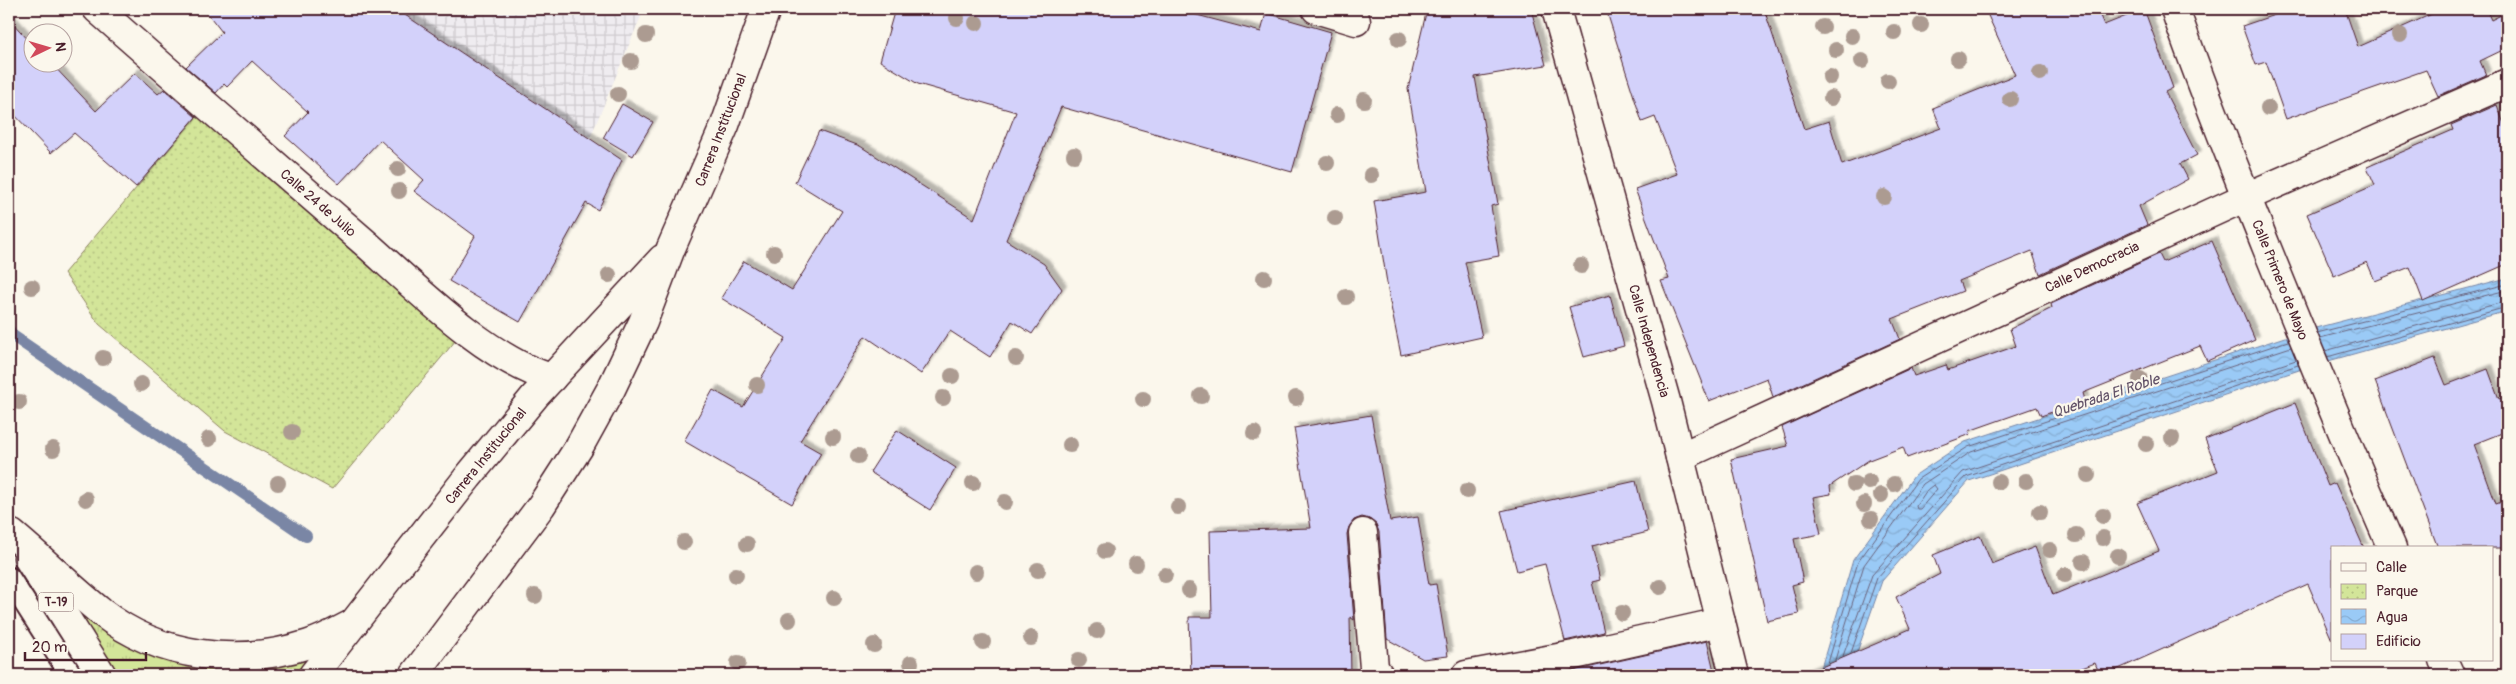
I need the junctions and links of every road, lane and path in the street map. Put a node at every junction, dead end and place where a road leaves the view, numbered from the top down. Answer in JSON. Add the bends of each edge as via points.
{"nodes":[{"id":1,"x":97,"y":9,"type":"edge"},
{"id":2,"x":766,"y":9,"type":"edge"},
{"id":3,"x":1316,"y":9,"type":"edge"},
{"id":4,"x":1556,"y":9,"type":"edge"},
{"id":5,"x":2175,"y":9,"type":"edge"},
{"id":6,"x":1356,"y":21,"type":"dead end"},
{"id":7,"x":2507,"y":84,"type":"edge"},
{"id":8,"x":2246,"y":197,"type":"junction"},
{"id":9,"x":671,"y":248,"type":"junction"},
{"id":10,"x":552,"y":378,"type":"junction"},
{"id":11,"x":1680,"y":456,"type":"junction"},
{"id":12,"x":11,"y":531,"type":"edge"},
{"id":13,"x":1363,"y":533,"type":"dead end"},
{"id":14,"x":2391,"y":546,"type":"edge"},
{"id":15,"x":9,"y":578,"type":"edge"},
{"id":16,"x":1721,"y":622,"type":"junction"},
{"id":17,"x":354,"y":623,"type":"junction"},
{"id":18,"x":2444,"y":662,"type":"edge"},
{"id":19,"x":71,"y":675,"type":"edge"},
{"id":20,"x":102,"y":675,"type":"edge"},
{"id":21,"x":313,"y":675,"type":"edge"},
{"id":22,"x":414,"y":675,"type":"edge"},
{"id":23,"x":1379,"y":675,"type":"edge"},
{"id":24,"x":1466,"y":675,"type":"edge"},
{"id":25,"x":1734,"y":675,"type":"edge"},
{"id":26,"x":2450,"y":675,"type":"edge"}],
"edges":[{"from":1,"to":10,"type":"main road","name":"Calle 24 de Julio","via":[[433,302],[510,361]]},
{"from":2,"to":9,"type":"main road","name":"Carrera Institucional","via":[[724,125]]},
{"from":3,"to":6,"type":"main road"},
{"from":4,"to":11,"type":"main road","name":"Calle Independencia"},
{"from":5,"to":8,"type":"main road","name":"Calle Primero de Mayo"},
{"from":7,"to":8,"type":"main road","name":"Calle Democracia"},
{"from":8,"to":11,"type":"main road","name":"Calle Democracia"},
{"from":8,"to":14,"type":"main road","name":"Calle Primero de Mayo"},
{"from":9,"to":10,"type":"main road","name":"Carrera Institucional"},
{"from":9,"to":22,"type":"main road","name":"Carrera Institucional","via":[[642,322],[579,447],[541,506]]},
{"from":10,"to":17,"type":"main road","name":"Carrera Institucional","via":[[468,477]]},
{"from":11,"to":16,"type":"main road","name":"Calle Independencia"},
{"from":12,"to":17,"type":"main road","via":[[102,612],[144,639],[183,653],[228,657],[269,653],[310,644]]},
{"from":12,"to":20,"type":"main road","number":"T-19"},
{"from":13,"to":23,"type":"main road","via":[[1374,668]]},
{"from":15,"to":19,"type":"lane"},
{"from":16,"to":24,"type":"main road"},
{"from":16,"to":25,"type":"main road","name":"Calle Independencia"},
{"from":17,"to":21,"type":"main road","name":"Carrera Institucional"},
{"from":18,"to":26,"type":"main road"}]}
